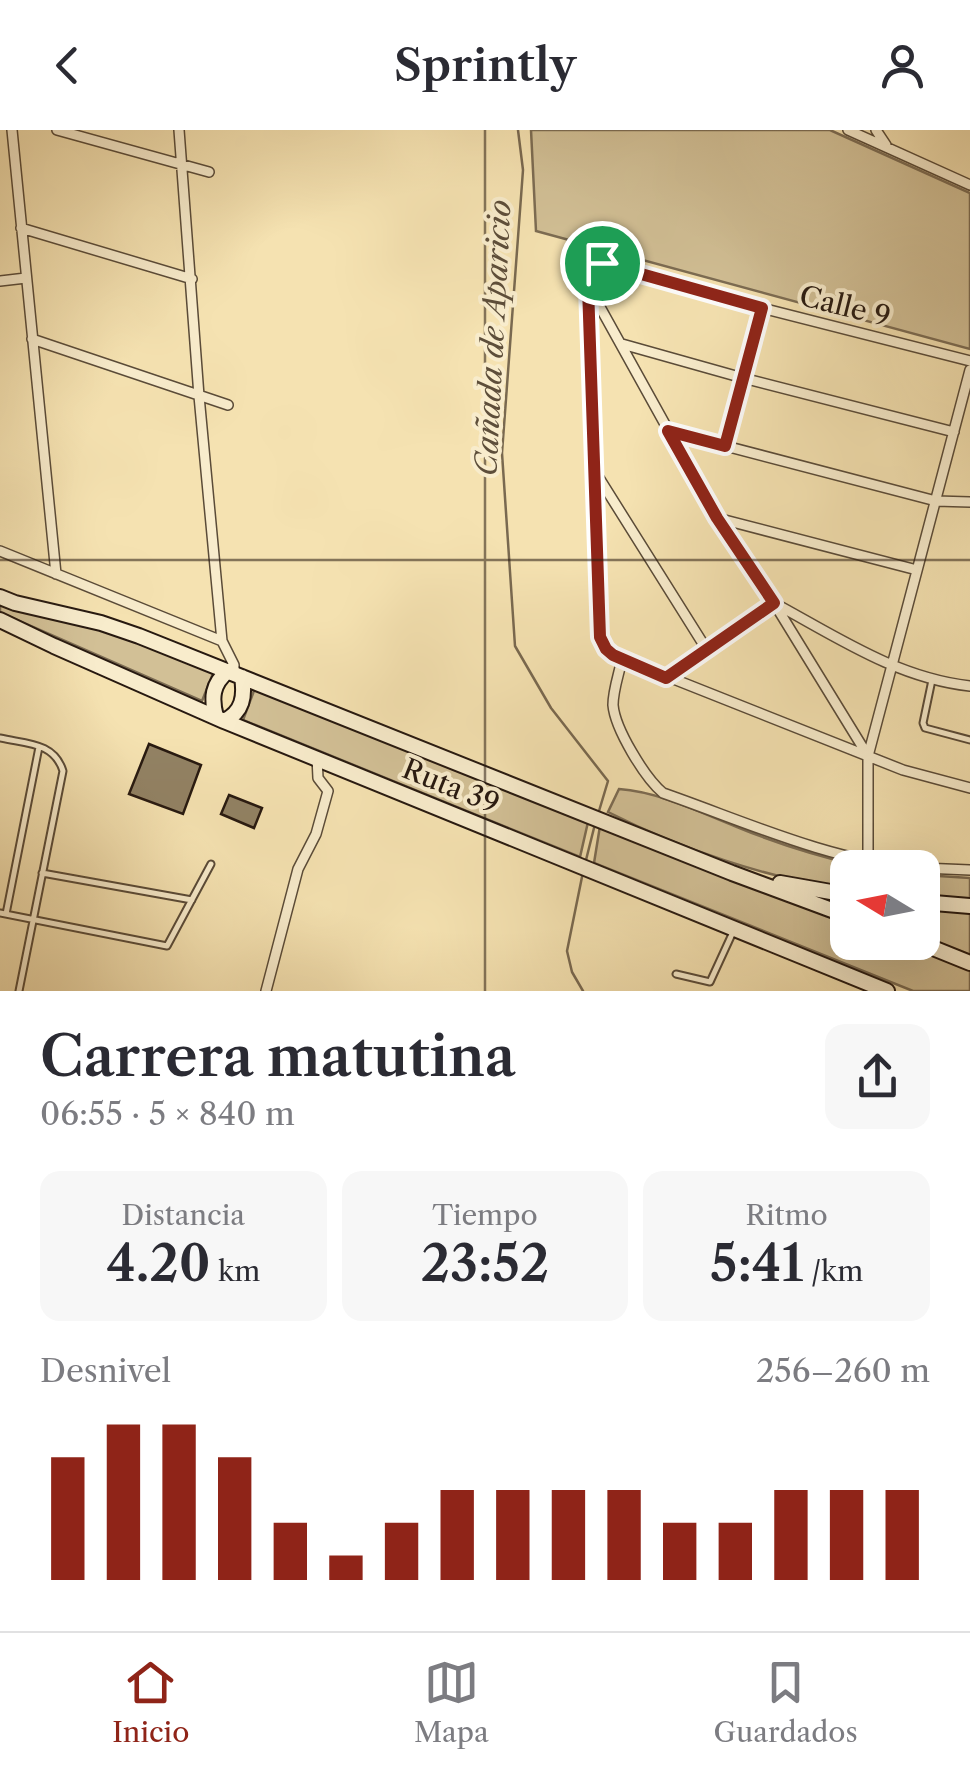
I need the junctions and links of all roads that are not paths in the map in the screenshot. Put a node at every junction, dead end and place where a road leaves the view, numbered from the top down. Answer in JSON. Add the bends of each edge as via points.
{"nodes":[{"id":1,"x":12,"y":130,"type":"edge"},
{"id":2,"x":57,"y":130,"type":"edge"},
{"id":3,"x":178,"y":130,"type":"edge"},
{"id":4,"x":848,"y":130,"type":"edge"},
{"id":5,"x":876,"y":130,"type":"edge"},
{"id":6,"x":888,"y":148,"type":"junction"},
{"id":7,"x":181,"y":164,"type":"junction"},
{"id":8,"x":209,"y":172,"type":"dead end"},
{"id":9,"x":970,"y":185,"type":"edge"},
{"id":10,"x":22,"y":228,"type":"junction"},
{"id":11,"x":26,"y":278,"type":"junction"},
{"id":12,"x":192,"y":279,"type":"junction"},
{"id":13,"x":0,"y":281,"type":"edge"},
{"id":14,"x":588,"y":287,"type":"junction"},
{"id":15,"x":762,"y":308,"type":"junction"},
{"id":16,"x":32,"y":339,"type":"junction"},
{"id":17,"x":622,"y":344,"type":"junction"},
{"id":18,"x":970,"y":361,"type":"edge"},
{"id":19,"x":970,"y":370,"type":"edge"},
{"id":20,"x":743,"y":378,"type":"junction"},
{"id":21,"x":199,"y":396,"type":"junction"},
{"id":22,"x":228,"y":405,"type":"dead end"},
{"id":23,"x":668,"y":431,"type":"junction"},
{"id":24,"x":954,"y":432,"type":"junction"},
{"id":25,"x":725,"y":446,"type":"junction"},
{"id":26,"x":594,"y":469,"type":"junction"},
{"id":27,"x":936,"y":501,"type":"junction"},
{"id":28,"x":970,"y":502,"type":"edge"},
{"id":29,"x":717,"y":518,"type":"junction"},
{"id":30,"x":0,"y":551,"type":"edge"},
{"id":31,"x":917,"y":570,"type":"junction"},
{"id":32,"x":56,"y":574,"type":"junction"},
{"id":33,"x":0,"y":597,"type":"edge"},
{"id":34,"x":774,"y":603,"type":"junction"},
{"id":35,"x":0,"y":620,"type":"edge"},
{"id":36,"x":222,"y":641,"type":"junction"},
{"id":37,"x":706,"y":650,"type":"junction"},
{"id":38,"x":622,"y":659,"type":"junction"},
{"id":39,"x":892,"y":667,"type":"junction"},
{"id":40,"x":235,"y":674,"type":"junction"},
{"id":41,"x":666,"y":678,"type":"junction"},
{"id":42,"x":932,"y":680,"type":"junction"},
{"id":43,"x":970,"y":686,"type":"edge"},
{"id":44,"x":220,"y":718,"type":"junction"},
{"id":45,"x":0,"y":738,"type":"edge"},
{"id":46,"x":970,"y":740,"type":"edge"},
{"id":47,"x":39,"y":746,"type":"junction"},
{"id":48,"x":868,"y":756,"type":"junction"},
{"id":49,"x":317,"y":757,"type":"junction"},
{"id":50,"x":970,"y":788,"type":"edge"},
{"id":51,"x":868,"y":850,"type":"edge"},
{"id":52,"x":830,"y":852,"type":"edge"},
{"id":53,"x":211,"y":864,"type":"dead end"},
{"id":54,"x":940,"y":869,"type":"edge"},
{"id":55,"x":970,"y":870,"type":"edge"},
{"id":56,"x":732,"y":872,"type":"junction"},
{"id":57,"x":42,"y":873,"type":"junction"},
{"id":58,"x":830,"y":891,"type":"edge"},
{"id":59,"x":192,"y":900,"type":"junction"},
{"id":60,"x":940,"y":904,"type":"edge"},
{"id":61,"x":970,"y":906,"type":"edge"},
{"id":62,"x":830,"y":909,"type":"edge"},
{"id":63,"x":3,"y":914,"type":"edge"},
{"id":64,"x":33,"y":919,"type":"junction"},
{"id":65,"x":734,"y":929,"type":"junction"},
{"id":66,"x":940,"y":951,"type":"edge"},
{"id":67,"x":970,"y":963,"type":"edge"},
{"id":68,"x":676,"y":974,"type":"dead end"},
{"id":69,"x":19,"y":991,"type":"edge"},
{"id":70,"x":266,"y":991,"type":"edge"},
{"id":71,"x":887,"y":991,"type":"edge"}],
"edges":[{"from":1,"to":10,"type":"street"},
{"from":2,"to":7,"type":"street"},
{"from":3,"to":7,"type":"street"},
{"from":4,"to":6,"type":"street"},
{"from":5,"to":6,"type":"street"},
{"from":6,"to":9,"type":"street"},
{"from":7,"to":8,"type":"street"},
{"from":7,"to":12,"type":"street"},
{"from":10,"to":11,"type":"street"},
{"from":10,"to":12,"type":"street"},
{"from":11,"to":13,"type":"street"},
{"from":11,"to":16,"type":"street"},
{"from":12,"to":21,"type":"street"},
{"from":14,"to":15,"type":"street","name":"Calle 9","via":[[594,266],[605,263]]},
{"from":14,"to":17,"type":"street"},
{"from":14,"to":26,"type":"street"},
{"from":15,"to":18,"type":"street","name":"Calle 9"},
{"from":15,"to":20,"type":"street"},
{"from":16,"to":21,"type":"street"},
{"from":16,"to":32,"type":"street"},
{"from":17,"to":20,"type":"street"},
{"from":17,"to":23,"type":"street"},
{"from":19,"to":24,"type":"street"},
{"from":20,"to":24,"type":"street"},
{"from":20,"to":25,"type":"street"},
{"from":21,"to":22,"type":"street"},
{"from":21,"to":36,"type":"street"},
{"from":23,"to":25,"type":"street"},
{"from":23,"to":29,"type":"street"},
{"from":24,"to":27,"type":"street"},
{"from":25,"to":27,"type":"street"},
{"from":26,"to":37,"type":"street"},
{"from":26,"to":38,"type":"street","via":[[600,637]]},
{"from":27,"to":28,"type":"street"},
{"from":27,"to":31,"type":"street"},
{"from":29,"to":31,"type":"street"},
{"from":29,"to":34,"type":"street"},
{"from":30,"to":32,"type":"street"},
{"from":31,"to":39,"type":"street"},
{"from":32,"to":36,"type":"street"},
{"from":33,"to":40,"type":"main road","name":"Ruta 39","via":[[100,623]]},
{"from":34,"to":37,"type":"street"},
{"from":34,"to":39,"type":"street"},
{"from":34,"to":48,"type":"street"},
{"from":35,"to":44,"type":"main road","name":"Ruta 39"},
{"from":36,"to":40,"type":"street"},
{"from":37,"to":41,"type":"street"},
{"from":38,"to":41,"type":"street"},
{"from":38,"to":52,"type":"street","via":[[614,714],[653,784]]},
{"from":39,"to":42,"type":"street"},
{"from":39,"to":48,"type":"street"},
{"from":40,"to":44,"type":"main road","via":[[220,678],[214,690]]},
{"from":40,"to":44,"type":"main road","via":[[244,692],[241,704],[235,716]]},
{"from":40,"to":56,"type":"main road","name":"Ruta 39"},
{"from":41,"to":48,"type":"street"},
{"from":42,"to":43,"type":"street"},
{"from":42,"to":46,"type":"lane","via":[[925,728]]},
{"from":44,"to":49,"type":"main road","name":"Ruta 39"},
{"from":45,"to":47,"type":"lane"},
{"from":47,"to":57,"type":"lane","via":[[58,757],[62,771]]},
{"from":47,"to":63,"type":"lane"},
{"from":48,"to":50,"type":"street"},
{"from":48,"to":51,"type":"street"},
{"from":49,"to":65,"type":"main road","name":"Ruta 39"},
{"from":49,"to":70,"type":"street","via":[[318,778],[328,791],[298,869]]},
{"from":53,"to":59,"type":"lane"},
{"from":54,"to":55,"type":"street"},
{"from":56,"to":58,"type":"main road"},
{"from":56,"to":62,"type":"main road","name":"Ruta 39"},
{"from":57,"to":59,"type":"lane"},
{"from":57,"to":64,"type":"lane"},
{"from":59,"to":64,"type":"lane","via":[[167,946]]},
{"from":60,"to":61,"type":"main road"},
{"from":63,"to":64,"type":"lane"},
{"from":64,"to":69,"type":"lane"},
{"from":65,"to":68,"type":"lane","via":[[710,982]]},
{"from":65,"to":71,"type":"main road","name":"Ruta 39"},
{"from":66,"to":67,"type":"main road"}]}
